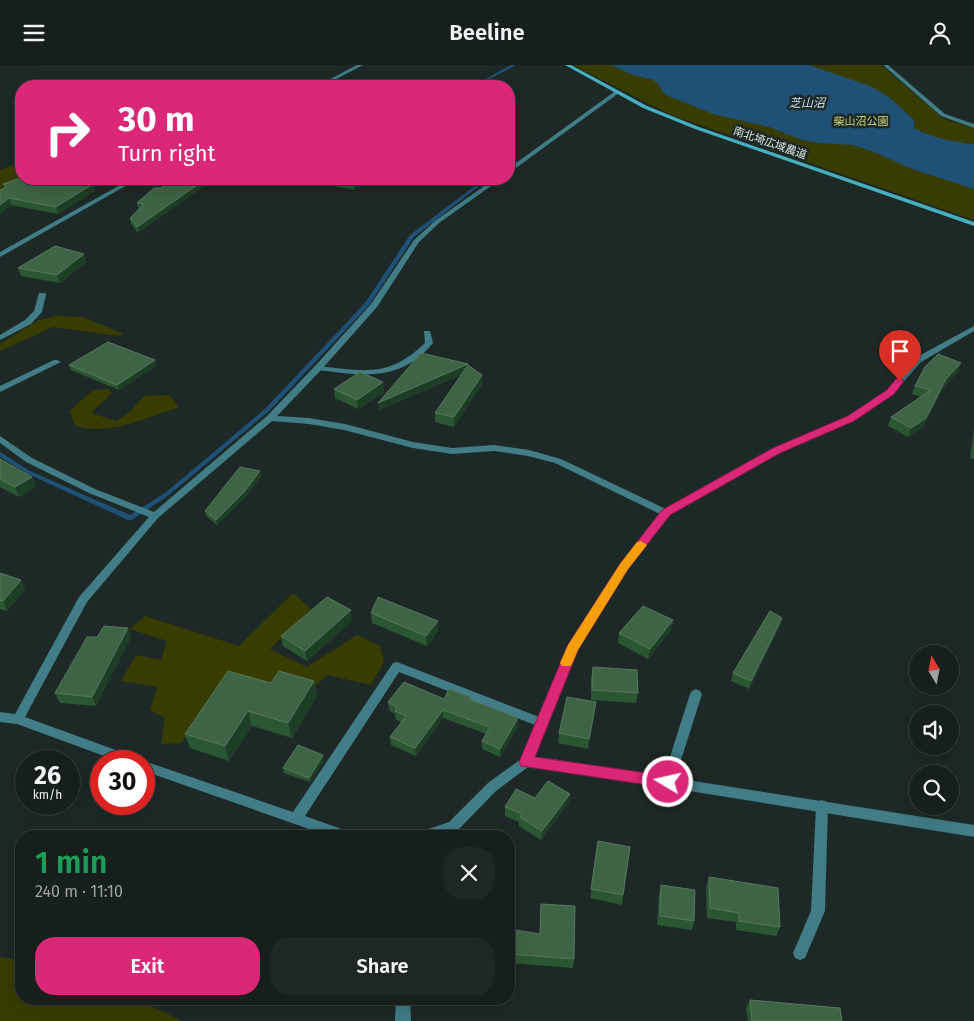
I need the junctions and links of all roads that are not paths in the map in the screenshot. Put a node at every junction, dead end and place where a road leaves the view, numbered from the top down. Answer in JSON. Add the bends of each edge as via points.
{"nodes":[{"id":1,"x":361,"y":65,"type":"edge"},
{"id":2,"x":567,"y":65,"type":"edge"},
{"id":3,"x":885,"y":65,"type":"edge"},
{"id":4,"x":332,"y":80,"type":"edge"},
{"id":5,"x":616,"y":93,"type":"junction"},
{"id":6,"x":974,"y":125,"type":"edge"},
{"id":7,"x":515,"y":167,"type":"edge"},
{"id":8,"x":124,"y":185,"type":"edge"},
{"id":9,"x":489,"y":185,"type":"edge"},
{"id":10,"x":974,"y":224,"type":"edge"},
{"id":11,"x":0,"y":255,"type":"edge"},
{"id":12,"x":42,"y":295,"type":"dead end"},
{"id":13,"x":974,"y":328,"type":"edge"},
{"id":14,"x":427,"y":333,"type":"dead end"},
{"id":15,"x":0,"y":338,"type":"edge"},
{"id":16,"x":57,"y":362,"type":"dead end"},
{"id":17,"x":318,"y":369,"type":"junction"},
{"id":18,"x":0,"y":389,"type":"edge"},
{"id":19,"x":270,"y":419,"type":"junction"},
{"id":20,"x":0,"y":439,"type":"edge"},
{"id":21,"x":666,"y":513,"type":"junction"},
{"id":22,"x":155,"y":515,"type":"junction"},
{"id":23,"x":696,"y":694,"type":"dead end"},
{"id":24,"x":0,"y":717,"type":"edge"},
{"id":25,"x":18,"y":719,"type":"junction"},
{"id":26,"x":542,"y":723,"type":"junction"},
{"id":27,"x":101,"y":750,"type":"edge"},
{"id":28,"x":526,"y":762,"type":"junction"},
{"id":29,"x":155,"y":770,"type":"edge"},
{"id":30,"x":668,"y":782,"type":"junction"},
{"id":31,"x":822,"y":805,"type":"junction"},
{"id":32,"x":296,"y":819,"type":"junction"},
{"id":33,"x":328,"y":830,"type":"edge"},
{"id":34,"x":440,"y":830,"type":"edge"},
{"id":35,"x":974,"y":831,"type":"edge"},
{"id":36,"x":800,"y":953,"type":"dead end"},
{"id":37,"x":403,"y":1005,"type":"edge"},
{"id":38,"x":403,"y":1021,"type":"edge"}],
"edges":[{"from":1,"to":4,"type":"street"},
{"from":2,"to":5,"type":"street","name":"南北埼広域農道"},
{"from":3,"to":6,"type":"street","via":[[942,115]]},
{"from":5,"to":7,"type":"street"},
{"from":5,"to":10,"type":"street","name":"南北埼広域農道","via":[[698,128]]},
{"from":8,"to":11,"type":"street"},
{"from":9,"to":17,"type":"street","via":[[416,241],[374,305]]},
{"from":12,"to":15,"type":"street","via":[[38,312],[28,322]]},
{"from":13,"to":21,"type":"street","via":[[918,360],[890,392],[851,419],[776,451]]},
{"from":14,"to":17,"type":"street","via":[[429,343],[409,361],[387,371]]},
{"from":16,"to":18,"type":"street"},
{"from":17,"to":19,"type":"street"},
{"from":19,"to":21,"type":"street","via":[[345,427],[413,445],[452,451],[494,449],[529,453],[558,461]]},
{"from":19,"to":22,"type":"street"},
{"from":20,"to":22,"type":"street","via":[[29,460],[92,491]]},
{"from":21,"to":26,"type":"street","via":[[624,567],[572,649]]},
{"from":22,"to":25,"type":"street","via":[[83,600]]},
{"from":23,"to":30,"type":"street"},
{"from":24,"to":25,"type":"street"},
{"from":25,"to":27,"type":"street"},
{"from":26,"to":28,"type":"street"},
{"from":26,"to":32,"type":"street","via":[[398,666]]},
{"from":28,"to":30,"type":"street"},
{"from":28,"to":34,"type":"street","via":[[492,787],[453,825]]},
{"from":29,"to":32,"type":"street"},
{"from":30,"to":31,"type":"street"},
{"from":31,"to":35,"type":"street"},
{"from":31,"to":36,"type":"street","via":[[818,911]]},
{"from":32,"to":33,"type":"street"},
{"from":37,"to":38,"type":"street"}]}
